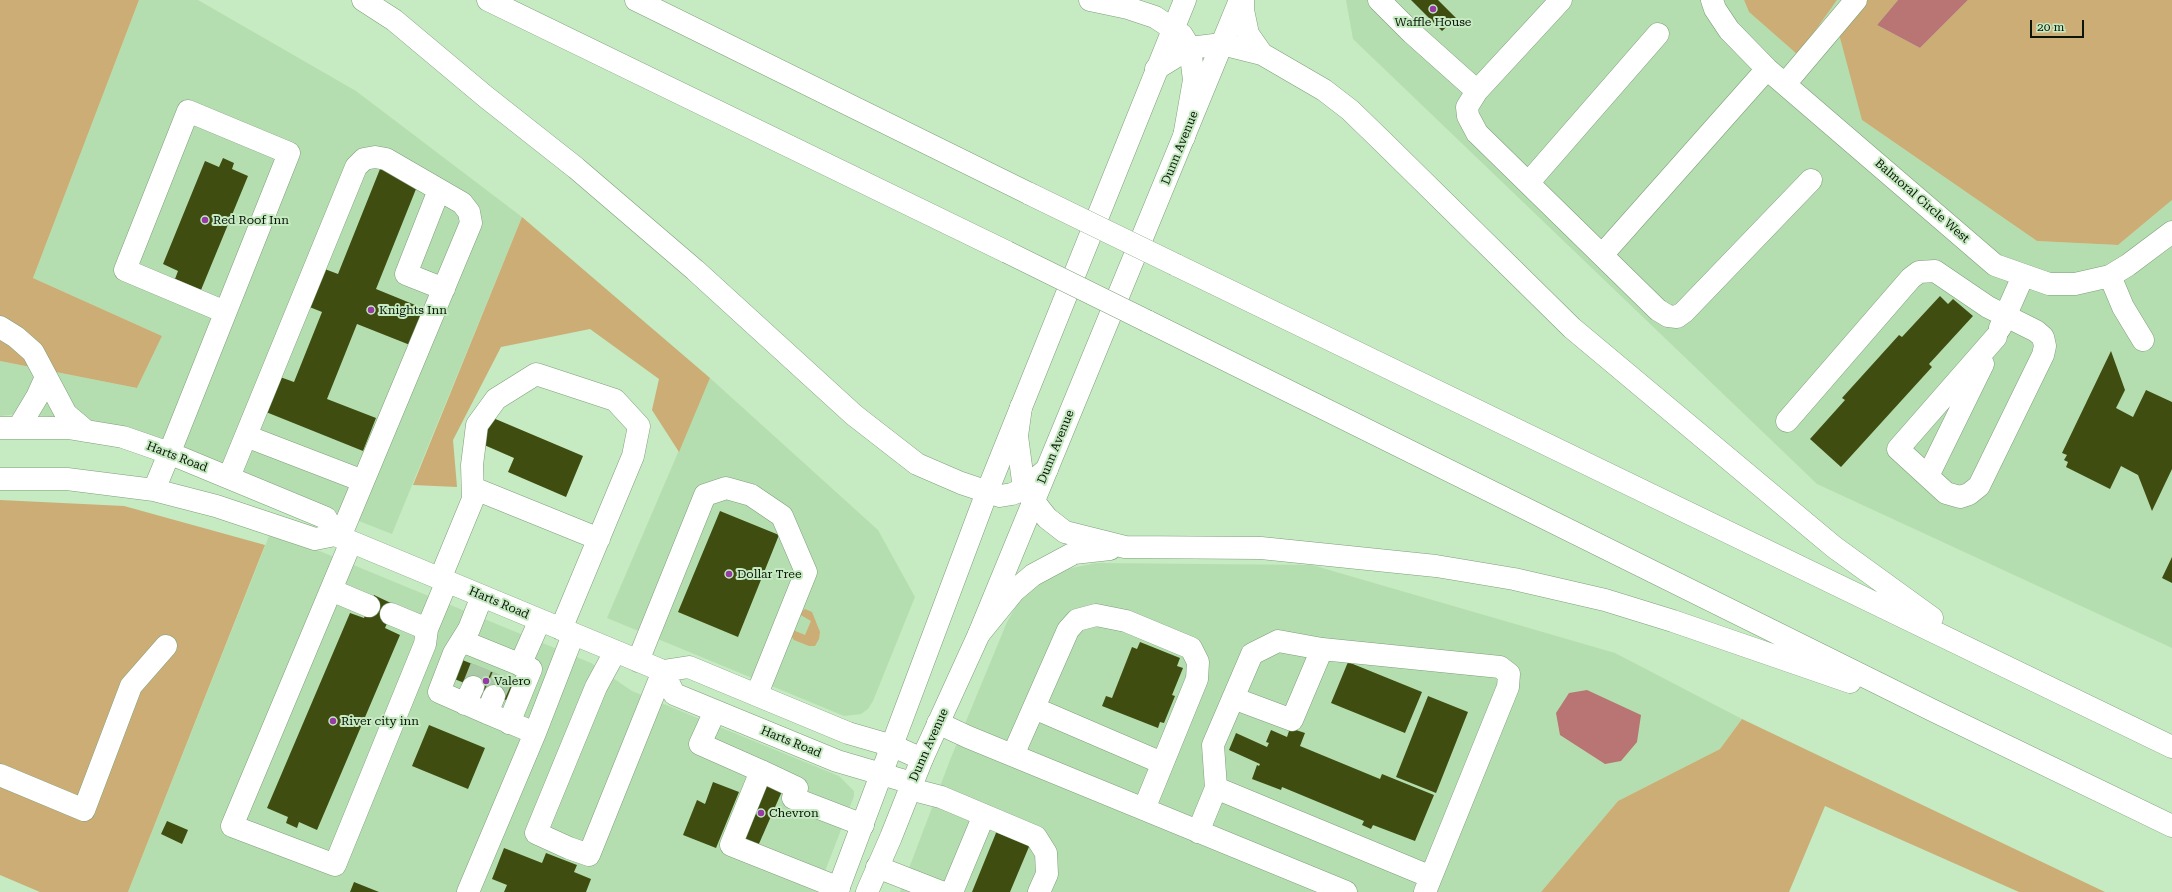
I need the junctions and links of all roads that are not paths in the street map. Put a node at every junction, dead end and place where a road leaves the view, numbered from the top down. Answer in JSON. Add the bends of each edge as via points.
{"nodes":[{"id":1,"x":363,"y":0,"type":"edge"},
{"id":2,"x":488,"y":0,"type":"edge"},
{"id":3,"x":636,"y":0,"type":"edge"},
{"id":4,"x":1090,"y":0,"type":"edge"},
{"id":5,"x":1185,"y":0,"type":"edge"},
{"id":6,"x":1240,"y":0,"type":"edge"},
{"id":7,"x":1244,"y":0,"type":"edge"},
{"id":8,"x":1379,"y":0,"type":"edge"},
{"id":9,"x":1561,"y":0,"type":"edge"},
{"id":10,"x":1712,"y":0,"type":"edge"},
{"id":11,"x":1856,"y":0,"type":"edge"},
{"id":12,"x":1173,"y":28,"type":"junction"},
{"id":13,"x":1658,"y":34,"type":"dead end"},
{"id":14,"x":1222,"y":44,"type":"junction"},
{"id":15,"x":1190,"y":48,"type":"junction"},
{"id":16,"x":1262,"y":54,"type":"junction"},
{"id":17,"x":1156,"y":69,"type":"junction"},
{"id":18,"x":1767,"y":69,"type":"junction"},
{"id":19,"x":1471,"y":84,"type":"junction"},
{"id":20,"x":1785,"y":84,"type":"junction"},
{"id":21,"x":1184,"y":137,"type":"junction"},
{"id":22,"x":1810,"y":180,"type":"dead end"},
{"id":23,"x":1529,"y":182,"type":"junction"},
{"id":24,"x":439,"y":190,"type":"junction"},
{"id":25,"x":2172,"y":232,"type":"edge"},
{"id":26,"x":1602,"y":255,"type":"junction"},
{"id":27,"x":2023,"y":276,"type":"junction"},
{"id":28,"x":2110,"y":276,"type":"junction"},
{"id":29,"x":444,"y":289,"type":"junction"},
{"id":30,"x":226,"y":312,"type":"junction"},
{"id":31,"x":2006,"y":315,"type":"junction"},
{"id":32,"x":0,"y":327,"type":"edge"},
{"id":33,"x":1996,"y":337,"type":"junction"},
{"id":34,"x":2143,"y":340,"type":"dead end"},
{"id":35,"x":46,"y":377,"type":"junction"},
{"id":36,"x":1021,"y":407,"type":"junction"},
{"id":37,"x":1787,"y":421,"type":"dead end"},
{"id":38,"x":9,"y":428,"type":"edge"},
{"id":39,"x":86,"y":431,"type":"junction"},
{"id":40,"x":246,"y":436,"type":"junction"},
{"id":41,"x":169,"y":453,"type":"junction"},
{"id":42,"x":1928,"y":476,"type":"junction"},
{"id":43,"x":229,"y":477,"type":"junction"},
{"id":44,"x":0,"y":479,"type":"edge"},
{"id":45,"x":363,"y":481,"type":"junction"},
{"id":46,"x":473,"y":488,"type":"junction"},
{"id":47,"x":154,"y":490,"type":"junction"},
{"id":48,"x":987,"y":492,"type":"junction"},
{"id":49,"x":1029,"y":495,"type":"junction"},
{"id":50,"x":342,"y":538,"type":"junction"},
{"id":51,"x":599,"y":539,"type":"junction"},
{"id":52,"x":1125,"y":547,"type":"junction"},
{"id":53,"x":444,"y":580,"type":"junction"},
{"id":54,"x":331,"y":590,"type":"junction"},
{"id":55,"x":482,"y":596,"type":"junction"},
{"id":56,"x":369,"y":606,"type":"dead end"},
{"id":57,"x":392,"y":614,"type":"dead end"},
{"id":58,"x":540,"y":620,"type":"junction"},
{"id":59,"x":427,"y":629,"type":"junction"},
{"id":60,"x":567,"y":632,"type":"junction"},
{"id":61,"x":979,"y":634,"type":"junction"},
{"id":62,"x":462,"y":641,"type":"junction"},
{"id":63,"x":166,"y":646,"type":"dead end"},
{"id":64,"x":1322,"y":649,"type":"junction"},
{"id":65,"x":1976,"y":651,"type":"junction"},
{"id":66,"x":615,"y":652,"type":"junction"},
{"id":67,"x":638,"y":661,"type":"junction"},
{"id":68,"x":663,"y":671,"type":"junction"},
{"id":69,"x":477,"y":677,"type":"junction"},
{"id":70,"x":507,"y":681,"type":"junction"},
{"id":71,"x":552,"y":689,"type":"junction"},
{"id":72,"x":757,"y":694,"type":"junction"},
{"id":73,"x":1233,"y":698,"type":"junction"},
{"id":74,"x":1034,"y":708,"type":"junction"},
{"id":75,"x":715,"y":711,"type":"junction"},
{"id":76,"x":1934,"y":711,"type":"junction"},
{"id":77,"x":938,"y":722,"type":"junction"},
{"id":78,"x":509,"y":723,"type":"junction"},
{"id":79,"x":535,"y":733,"type":"junction"},
{"id":80,"x":893,"y":746,"type":"junction"},
{"id":81,"x":2172,"y":747,"type":"edge"},
{"id":82,"x":1013,"y":755,"type":"junction"},
{"id":83,"x":922,"y":759,"type":"junction"},
{"id":84,"x":1162,"y":762,"type":"junction"},
{"id":85,"x":761,"y":771,"type":"junction"},
{"id":86,"x":881,"y":774,"type":"junction"},
{"id":87,"x":0,"y":775,"type":"edge"},
{"id":88,"x":911,"y":786,"type":"junction"},
{"id":89,"x":1216,"y":788,"type":"junction"},
{"id":90,"x":1144,"y":810,"type":"junction"},
{"id":91,"x":984,"y":815,"type":"junction"},
{"id":92,"x":863,"y":826,"type":"junction"},
{"id":93,"x":2172,"y":826,"type":"edge"},
{"id":94,"x":1198,"y":832,"type":"junction"},
{"id":95,"x":877,"y":867,"type":"junction"},
{"id":96,"x":1428,"y":884,"type":"edge"},
{"id":97,"x":838,"y":890,"type":"edge"},
{"id":98,"x":468,"y":892,"type":"edge"},
{"id":99,"x":867,"y":892,"type":"edge"},
{"id":100,"x":941,"y":892,"type":"edge"},
{"id":101,"x":952,"y":892,"type":"edge"},
{"id":102,"x":1039,"y":892,"type":"edge"},
{"id":103,"x":1346,"y":892,"type":"edge"}],
"edges":[{"from":1,"to":48,"type":"main road","via":[[394,20],[576,168],[695,270],[883,439],[917,464]]},
{"from":2,"to":76,"type":"main road","bridge":true,"via":[[1007,252]]},
{"from":3,"to":65,"type":"main road","bridge":true,"via":[[1176,265]]},
{"from":4,"to":12,"type":"main road","via":[[1155,17]]},
{"from":5,"to":12,"type":"main road"},
{"from":6,"to":14,"type":"main road","name":"Dunn Avenue"},
{"from":7,"to":16,"type":"main road","via":[[1243,10],[1248,34]]},
{"from":8,"to":19,"type":"main road","via":[[1412,33]]},
{"from":9,"to":19,"type":"main road"},
{"from":10,"to":18,"type":"main road","name":"Balmoral Circle West","via":[[1729,30]]},
{"from":11,"to":20,"type":"main road"},
{"from":12,"to":15,"type":"main road","via":[[1182,35]]},
{"from":12,"to":17,"type":"main road"},
{"from":13,"to":23,"type":"main road"},
{"from":14,"to":15,"type":"main road"},
{"from":14,"to":16,"type":"main road"},
{"from":14,"to":21,"type":"main road","name":"Dunn Avenue"},
{"from":15,"to":17,"type":"main road"},
{"from":15,"to":21,"type":"main road","via":[[1194,80]]},
{"from":16,"to":65,"type":"main road","via":[[1324,90],[1350,110],[1572,328],[1834,547]]},
{"from":17,"to":36,"type":"main road"},
{"from":18,"to":20,"type":"main road","name":"Balmoral Circle West"},
{"from":18,"to":26,"type":"main road"},
{"from":19,"to":23,"type":"main road","via":[[1466,107],[1470,122],[1477,133]]},
{"from":20,"to":27,"type":"main road","name":"Balmoral Circle West","via":[[1996,265]]},
{"from":21,"to":49,"type":"main road","name":"Dunn Avenue","via":[[1047,469]]},
{"from":22,"to":26,"type":"main road","via":[[1684,312],[1676,317],[1658,310]]},
{"from":23,"to":26,"type":"main road"},
{"from":24,"to":29,"type":"main road","via":[[462,203],[469,212],[471,223]]},
{"from":24,"to":29,"type":"main road","via":[[406,274]]},
{"from":24,"to":40,"type":"main road","via":[[386,159],[364,159],[356,167]]},
{"from":25,"to":28,"type":"main road","name":"Balmoral Circle West"},
{"from":27,"to":28,"type":"main road","name":"Balmoral Circle West","via":[[2049,284],[2075,284]]},
{"from":27,"to":31,"type":"main road"},
{"from":28,"to":34,"type":"main road","via":[[2123,307]]},
{"from":29,"to":45,"type":"main road"},
{"from":30,"to":30,"type":"main road","via":[[289,154],[188,111],[125,270]]},
{"from":30,"to":41,"type":"main road"},
{"from":31,"to":33,"type":"main road"},
{"from":31,"to":37,"type":"main road","via":[[1971,296],[1940,273],[1927,270],[1919,272],[1911,278]]},
{"from":31,"to":42,"type":"main road","via":[[2036,331],[2043,337],[2045,346],[1979,486],[1969,494],[1952,496]]},
{"from":32,"to":35,"type":"main road","via":[[33,352]]},
{"from":33,"to":42,"type":"main road"},
{"from":33,"to":42,"type":"main road","via":[[1898,449]]},
{"from":35,"to":38,"type":"main road","via":[[37,397]]},
{"from":35,"to":39,"type":"main road","via":[[66,414]]},
{"from":36,"to":48,"type":"main road"},
{"from":36,"to":49,"type":"main road","via":[[1017,436]]},
{"from":38,"to":39,"type":"main road","name":"Harts Road","via":[[68,428]]},
{"from":39,"to":41,"type":"main road","name":"Harts Road","via":[[123,437]]},
{"from":40,"to":43,"type":"main road"},
{"from":40,"to":45,"type":"main road"},
{"from":41,"to":43,"type":"main road","name":"Harts Road"},
{"from":41,"to":47,"type":"main road"},
{"from":43,"to":50,"type":"main road","name":"Harts Road","via":[[326,518]]},
{"from":44,"to":47,"type":"main road","via":[[67,479]]},
{"from":45,"to":50,"type":"main road"},
{"from":46,"to":51,"type":"main road"},
{"from":46,"to":51,"type":"main road","via":[[472,464],[477,425],[496,399],[536,374],[615,400],[638,426],[633,456]]},
{"from":46,"to":53,"type":"main road","via":[[473,499]]},
{"from":47,"to":50,"type":"main road","via":[[216,506],[315,539]]},
{"from":48,"to":49,"type":"main road","via":[[1000,496]]},
{"from":48,"to":80,"type":"main road"},
{"from":49,"to":52,"type":"main road","via":[[1047,518],[1065,532]]},
{"from":49,"to":61,"type":"main road","name":"Dunn Avenue"},
{"from":50,"to":53,"type":"main road","name":"Harts Road"},
{"from":50,"to":54,"type":"main road"},
{"from":51,"to":60,"type":"main road"},
{"from":52,"to":61,"type":"main road","via":[[1074,553],[1033,574],[1014,591]]},
{"from":52,"to":76,"type":"main road","via":[[1261,548],[1436,566],[1514,579],[1605,600],[1673,621]]},
{"from":53,"to":55,"type":"main road","name":"Harts Road"},
{"from":53,"to":59,"type":"main road"},
{"from":54,"to":56,"type":"main road"},
{"from":54,"to":59,"type":"main road","via":[[232,826],[335,865],[426,644]]},
{"from":55,"to":58,"type":"main road","name":"Harts Road"},
{"from":55,"to":62,"type":"main road"},
{"from":57,"to":59,"type":"main road"},
{"from":58,"to":60,"type":"main road","name":"Harts Road"},
{"from":58,"to":70,"type":"main road"},
{"from":60,"to":66,"type":"main road","name":"Harts Road"},
{"from":60,"to":71,"type":"main road"},
{"from":61,"to":77,"type":"main road","name":"Dunn Avenue"},
{"from":62,"to":69,"type":"main road"},
{"from":62,"to":69,"type":"main road","via":[[454,653],[439,692]]},
{"from":63,"to":87,"type":"main road","via":[[131,686],[84,810]]},
{"from":64,"to":73,"type":"main road","via":[[1278,641],[1252,654]]},
{"from":64,"to":73,"type":"main road","via":[[1292,720]]},
{"from":64,"to":96,"type":"main road","via":[[1500,667],[1509,674],[1508,687]]},
{"from":65,"to":81,"type":"main road"},
{"from":66,"to":67,"type":"main road","name":"Harts Road"},
{"from":66,"to":68,"type":"main road","via":[[596,687],[536,833],[569,848],[588,855]]},
{"from":67,"to":68,"type":"main road","name":"Harts Road"},
{"from":67,"to":72,"type":"main road","via":[[705,496],[726,488],[751,494],[782,516],[806,572]]},
{"from":68,"to":72,"type":"main road","via":[[689,667]]},
{"from":68,"to":75,"type":"main road","name":"Harts Road","via":[[674,694]]},
{"from":69,"to":70,"type":"main road"},
{"from":69,"to":70,"type":"main road"},
{"from":70,"to":71,"type":"main road"},
{"from":70,"to":78,"type":"main road"},
{"from":70,"to":78,"type":"main road"},
{"from":71,"to":79,"type":"main road"},
{"from":72,"to":80,"type":"main road","via":[[848,732]]},
{"from":73,"to":89,"type":"main road","via":[[1213,745]]},
{"from":74,"to":82,"type":"main road"},
{"from":74,"to":84,"type":"main road"},
{"from":74,"to":84,"type":"main road","via":[[1068,630],[1077,620],[1096,615],[1126,621],[1191,648],[1198,662],[1196,679]]},
{"from":75,"to":85,"type":"main road","via":[[700,744]]},
{"from":75,"to":86,"type":"main road","name":"Harts Road","via":[[837,761]]},
{"from":76,"to":93,"type":"main road"},
{"from":77,"to":82,"type":"main road"},
{"from":77,"to":83,"type":"main road","name":"Dunn Avenue"},
{"from":78,"to":79,"type":"main road"},
{"from":79,"to":98,"type":"main road"},
{"from":80,"to":83,"type":"main road"},
{"from":80,"to":86,"type":"main road"},
{"from":82,"to":90,"type":"main road"},
{"from":83,"to":88,"type":"main road","name":"Dunn Avenue"},
{"from":84,"to":90,"type":"main road"},
{"from":85,"to":92,"type":"main road","via":[[797,788],[793,798]]},
{"from":85,"to":97,"type":"main road","via":[[731,845]]},
{"from":86,"to":88,"type":"main road","name":"Harts Road"},
{"from":86,"to":92,"type":"main road"},
{"from":88,"to":91,"type":"main road","name":"Harts Road"},
{"from":88,"to":95,"type":"main road","name":"Dunn Avenue"},
{"from":89,"to":94,"type":"main road"},
{"from":89,"to":96,"type":"main road"},
{"from":90,"to":94,"type":"main road"},
{"from":91,"to":101,"type":"main road"},
{"from":91,"to":102,"type":"main road","name":"Harts Road","via":[[1036,837],[1046,853],[1047,874]]},
{"from":92,"to":97,"type":"main road"},
{"from":94,"to":103,"type":"main road"},
{"from":95,"to":99,"type":"main road","name":"Dunn Avenue"},
{"from":95,"to":100,"type":"main road"}]}
